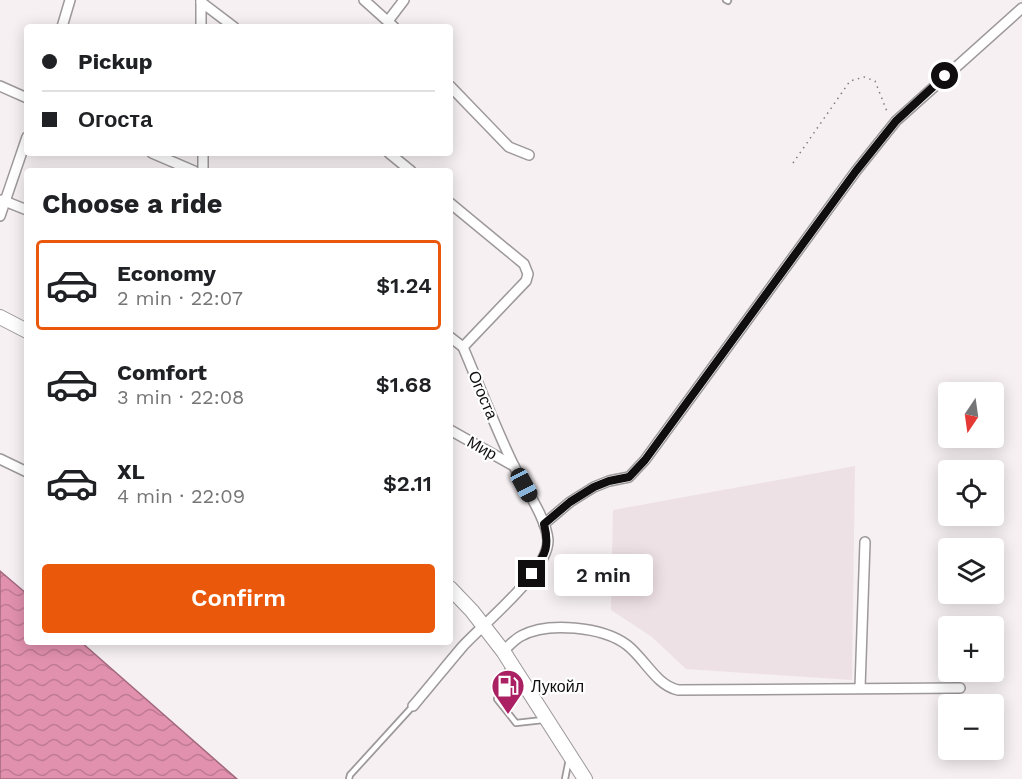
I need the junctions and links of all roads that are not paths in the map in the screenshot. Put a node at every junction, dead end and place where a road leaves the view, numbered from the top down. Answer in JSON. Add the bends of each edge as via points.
{"nodes":[{"id":1,"x":70,"y":0,"type":"edge"},
{"id":2,"x":364,"y":0,"type":"edge"},
{"id":3,"x":404,"y":0,"type":"edge"},
{"id":4,"x":201,"y":1,"type":"edge"},
{"id":5,"x":1022,"y":8,"type":"edge"},
{"id":6,"x":63,"y":24,"type":"edge"},
{"id":7,"x":201,"y":24,"type":"edge"},
{"id":8,"x":230,"y":24,"type":"edge"},
{"id":9,"x":391,"y":24,"type":"edge"},
{"id":10,"x":0,"y":86,"type":"edge"},
{"id":11,"x":453,"y":89,"type":"edge"},
{"id":12,"x":24,"y":97,"type":"edge"},
{"id":13,"x":24,"y":145,"type":"edge"},
{"id":14,"x":528,"y":155,"type":"dead end"},
{"id":15,"x":159,"y":156,"type":"edge"},
{"id":16,"x":393,"y":156,"type":"edge"},
{"id":17,"x":187,"y":168,"type":"edge"},
{"id":18,"x":407,"y":168,"type":"edge"},
{"id":19,"x":3,"y":200,"type":"edge"},
{"id":20,"x":453,"y":205,"type":"edge"},
{"id":21,"x":24,"y":209,"type":"edge"},
{"id":22,"x":0,"y":216,"type":"edge"},
{"id":23,"x":0,"y":317,"type":"edge"},
{"id":24,"x":24,"y":329,"type":"edge"},
{"id":25,"x":453,"y":339,"type":"edge"},
{"id":26,"x":463,"y":347,"type":"junction"},
{"id":27,"x":453,"y":432,"type":"edge"},
{"id":28,"x":0,"y":459,"type":"edge"},
{"id":29,"x":514,"y":466,"type":"junction"},
{"id":30,"x":24,"y":471,"type":"edge"},
{"id":31,"x":544,"y":524,"type":"junction"},
{"id":32,"x":864,"y":542,"type":"dead end"},
{"id":33,"x":453,"y":591,"type":"edge"},
{"id":34,"x":483,"y":626,"type":"junction"},
{"id":35,"x":507,"y":657,"type":"junction"},
{"id":36,"x":860,"y":688,"type":"junction"},
{"id":37,"x":960,"y":688,"type":"dead end"},
{"id":38,"x":413,"y":706,"type":"joint"},
{"id":39,"x":548,"y":720,"type":"junction"},
{"id":40,"x":569,"y":756,"type":"junction"},
{"id":41,"x":349,"y":779,"type":"edge"},
{"id":42,"x":565,"y":779,"type":"edge"},
{"id":43,"x":585,"y":779,"type":"edge"}],
"edges":[{"from":1,"to":6,"type":"street"},
{"from":2,"to":9,"type":"street"},
{"from":3,"to":9,"type":"street"},
{"from":4,"to":7,"type":"street"},
{"from":4,"to":8,"type":"street"},
{"from":5,"to":31,"type":"street","via":[[896,121],[645,460],[629,477],[594,487]]},
{"from":10,"to":12,"type":"street"},
{"from":11,"to":14,"type":"street","via":[[509,147]]},
{"from":13,"to":19,"type":"street"},
{"from":15,"to":17,"type":"street"},
{"from":16,"to":18,"type":"street"},
{"from":19,"to":21,"type":"street"},
{"from":19,"to":22,"type":"street"},
{"from":20,"to":26,"type":"street","via":[[524,264],[528,274],[526,281]]},
{"from":23,"to":24,"type":"main road"},
{"from":25,"to":26,"type":"street"},
{"from":26,"to":29,"type":"street","name":"Огоста"},
{"from":27,"to":29,"type":"street","name":"Мир"},
{"from":28,"to":30,"type":"street"},
{"from":29,"to":31,"type":"street","name":"Огоста"},
{"from":31,"to":34,"type":"street","name":"Огоста","via":[[546,552],[518,592]]},
{"from":32,"to":36,"type":"street"},
{"from":33,"to":34,"type":"main road"},
{"from":34,"to":35,"type":"main road"},
{"from":34,"to":38,"type":"street","name":"Огоста"},
{"from":35,"to":36,"type":"street","via":[[520,636],[557,628],[584,629],[606,633],[627,645],[667,686],[678,690]]},
{"from":35,"to":39,"type":"main road"},
{"from":35,"to":39,"type":"lane","via":[[497,699],[516,723]]},
{"from":36,"to":37,"type":"street"},
{"from":38,"to":41,"type":"lane"},
{"from":39,"to":40,"type":"main road"},
{"from":40,"to":42,"type":"lane"},
{"from":40,"to":43,"type":"main road"}]}
